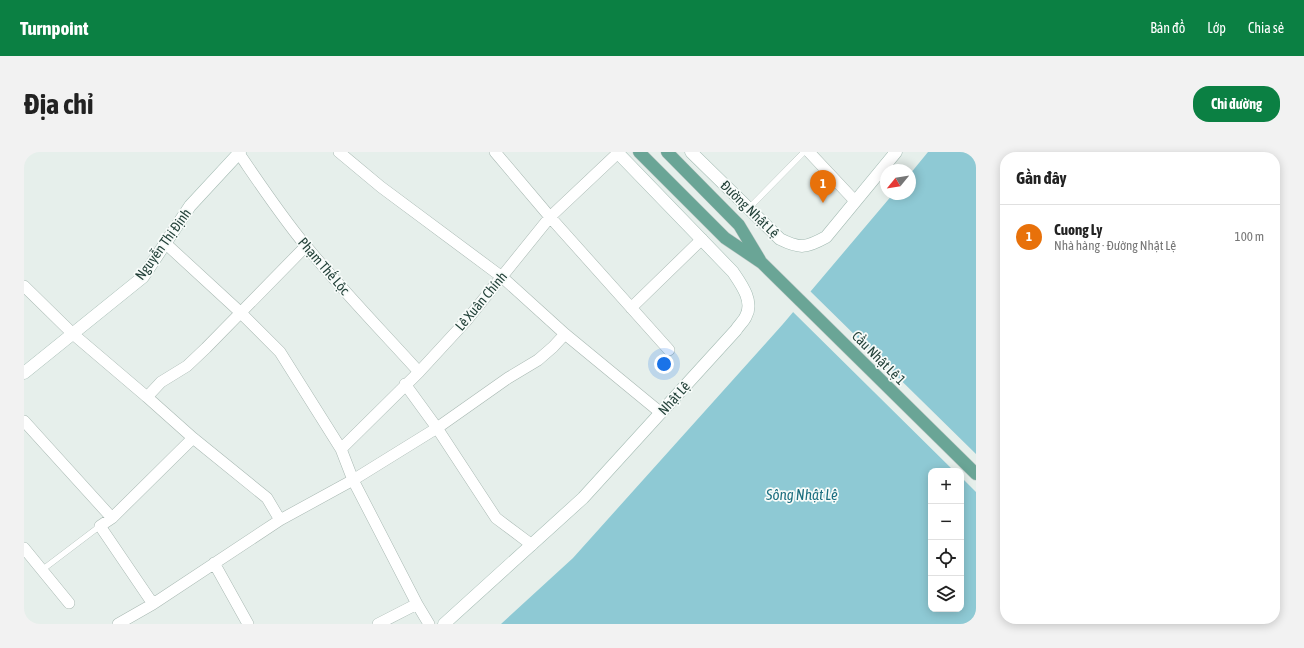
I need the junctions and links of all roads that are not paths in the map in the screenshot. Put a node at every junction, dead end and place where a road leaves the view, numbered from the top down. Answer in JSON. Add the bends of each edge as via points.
{"nodes":[{"id":1,"x":239,"y":152,"type":"edge"},
{"id":2,"x":339,"y":152,"type":"edge"},
{"id":3,"x":495,"y":152,"type":"edge"},
{"id":4,"x":639,"y":152,"type":"edge"},
{"id":5,"x":667,"y":152,"type":"edge"},
{"id":6,"x":691,"y":152,"type":"edge"},
{"id":7,"x":804,"y":152,"type":"edge"},
{"id":8,"x":809,"y":152,"type":"edge"},
{"id":9,"x":896,"y":152,"type":"edge"},
{"id":10,"x":619,"y":153,"type":"edge"},
{"id":11,"x":855,"y":201,"type":"junction"},
{"id":12,"x":749,"y":208,"type":"junction"},
{"id":13,"x":550,"y":217,"type":"junction"},
{"id":14,"x":702,"y":239,"type":"junction"},
{"id":15,"x":165,"y":243,"type":"junction"},
{"id":16,"x":306,"y":246,"type":"junction"},
{"id":17,"x":762,"y":263,"type":"junction"},
{"id":18,"x":502,"y":277,"type":"junction"},
{"id":19,"x":24,"y":286,"type":"edge"},
{"id":20,"x":631,"y":308,"type":"junction"},
{"id":21,"x":240,"y":312,"type":"junction"},
{"id":22,"x":73,"y":334,"type":"junction"},
{"id":23,"x":565,"y":334,"type":"junction"},
{"id":24,"x":669,"y":350,"type":"dead end"},
{"id":25,"x":419,"y":372,"type":"junction"},
{"id":26,"x":24,"y":373,"type":"edge"},
{"id":27,"x":404,"y":384,"type":"junction"},
{"id":28,"x":147,"y":397,"type":"junction"},
{"id":29,"x":661,"y":413,"type":"junction"},
{"id":30,"x":24,"y":421,"type":"edge"},
{"id":31,"x":437,"y":428,"type":"junction"},
{"id":32,"x":193,"y":438,"type":"junction"},
{"id":33,"x":341,"y":449,"type":"junction"},
{"id":34,"x":976,"y":474,"type":"edge"},
{"id":35,"x":353,"y":480,"type":"junction"},
{"id":36,"x":112,"y":518,"type":"junction"},
{"id":37,"x":280,"y":520,"type":"junction"},
{"id":38,"x":100,"y":526,"type":"junction"},
{"id":39,"x":532,"y":545,"type":"junction"},
{"id":40,"x":24,"y":548,"type":"edge"},
{"id":41,"x":214,"y":563,"type":"junction"},
{"id":42,"x":42,"y":570,"type":"junction"},
{"id":43,"x":69,"y":603,"type":"dead end"},
{"id":44,"x":153,"y":604,"type":"junction"},
{"id":45,"x":416,"y":604,"type":"junction"},
{"id":46,"x":118,"y":624,"type":"edge"},
{"id":47,"x":248,"y":624,"type":"edge"},
{"id":48,"x":378,"y":624,"type":"edge"},
{"id":49,"x":429,"y":624,"type":"edge"},
{"id":50,"x":444,"y":624,"type":"edge"}],
"edges":[{"from":1,"to":15,"type":"street","name":"Nguyễn Thị Định","via":[[190,206]]},
{"from":1,"to":16,"type":"street","name":"Phạm Thế Lộc","via":[[275,207]]},
{"from":2,"to":18,"type":"street","via":[[381,187]]},
{"from":3,"to":13,"type":"street"},
{"from":4,"to":17,"type":"main road","via":[[725,238]]},
{"from":5,"to":17,"type":"main road","via":[[739,225]]},
{"from":6,"to":12,"type":"street","name":"Đường Nhật Lệ"},
{"from":7,"to":12,"type":"lane"},
{"from":8,"to":11,"type":"street"},
{"from":9,"to":11,"type":"street","name":"Đường Nhật Lệ"},
{"from":10,"to":13,"type":"street","name":"Lê Xuân Chính"},
{"from":10,"to":14,"type":"street","name":"Nhật Lệ"},
{"from":11,"to":12,"type":"street","name":"Đường Nhật Lệ","via":[[826,237],[804,246],[793,245],[780,239]]},
{"from":13,"to":18,"type":"street","name":"Lê Xuân Chính"},
{"from":13,"to":20,"type":"street"},
{"from":14,"to":20,"type":"street"},
{"from":14,"to":29,"type":"street","name":"Nhật Lệ","via":[[742,284],[748,308],[746,316],[736,330]]},
{"from":15,"to":21,"type":"street"},
{"from":15,"to":22,"type":"street","name":"Nguyễn Thị Định","via":[[142,278]]},
{"from":16,"to":21,"type":"street"},
{"from":16,"to":25,"type":"street","name":"Phạm Thế Lộc"},
{"from":17,"to":34,"type":"main road","name":"Cầu Nhật Lệ 1"},
{"from":18,"to":23,"type":"street"},
{"from":18,"to":25,"type":"street","name":"Lê Xuân Chính"},
{"from":19,"to":22,"type":"street"},
{"from":20,"to":24,"type":"street"},
{"from":21,"to":28,"type":"street","via":[[187,366],[161,382]]},
{"from":21,"to":33,"type":"street","via":[[280,352]]},
{"from":22,"to":26,"type":"street","name":"Nguyễn Thị Định"},
{"from":22,"to":28,"type":"street"},
{"from":23,"to":29,"type":"street"},
{"from":23,"to":31,"type":"street","via":[[538,360]]},
{"from":25,"to":27,"type":"street","name":"Lê Xuân Chính"},
{"from":27,"to":31,"type":"street"},
{"from":27,"to":33,"type":"street","name":"Lê Xuân Chính"},
{"from":28,"to":32,"type":"street"},
{"from":29,"to":39,"type":"street","name":"Nhật Lệ","via":[[583,498]]},
{"from":30,"to":36,"type":"street"},
{"from":31,"to":35,"type":"street"},
{"from":31,"to":39,"type":"street","via":[[496,518]]},
{"from":32,"to":36,"type":"street"},
{"from":32,"to":37,"type":"street","via":[[267,498]]},
{"from":33,"to":35,"type":"street"},
{"from":35,"to":37,"type":"street"},
{"from":35,"to":45,"type":"street"},
{"from":36,"to":38,"type":"street"},
{"from":37,"to":41,"type":"street"},
{"from":38,"to":42,"type":"lane"},
{"from":38,"to":44,"type":"street"},
{"from":39,"to":50,"type":"street","name":"Nhật Lệ"},
{"from":40,"to":42,"type":"street"},
{"from":41,"to":44,"type":"street"},
{"from":41,"to":47,"type":"street"},
{"from":42,"to":43,"type":"street"},
{"from":44,"to":46,"type":"street"},
{"from":45,"to":48,"type":"street"},
{"from":45,"to":49,"type":"street"}]}
